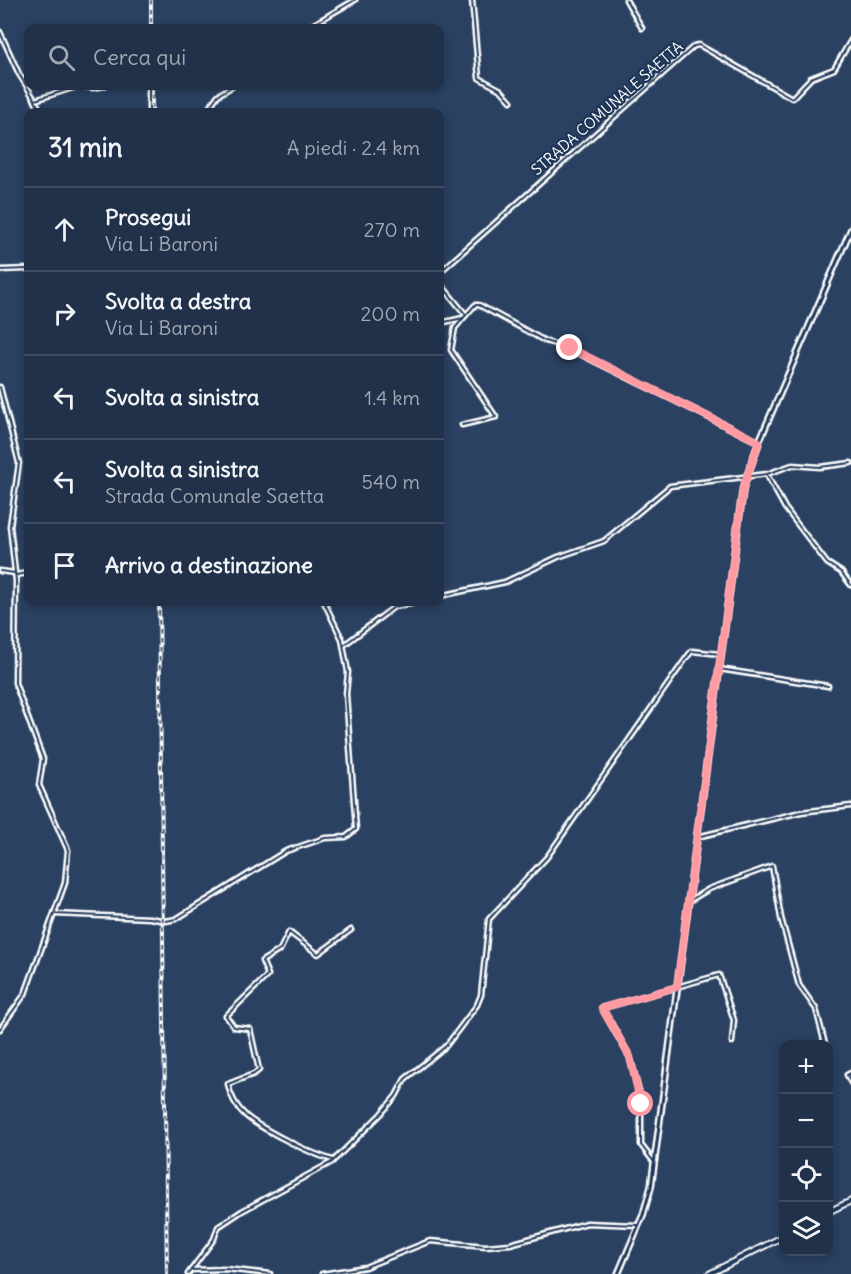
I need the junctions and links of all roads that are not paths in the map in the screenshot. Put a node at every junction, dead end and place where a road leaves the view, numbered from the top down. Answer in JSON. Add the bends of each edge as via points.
{"nodes":[{"id":1,"x":355,"y":0,"type":"edge"},
{"id":2,"x":472,"y":0,"type":"edge"},
{"id":3,"x":626,"y":0,"type":"edge"},
{"id":4,"x":314,"y":24,"type":"edge"},
{"id":5,"x":642,"y":28,"type":"dead end"},
{"id":6,"x":0,"y":32,"type":"edge"},
{"id":7,"x":851,"y":40,"type":"edge"},
{"id":8,"x":24,"y":82,"type":"edge"},
{"id":9,"x":29,"y":90,"type":"edge"},
{"id":10,"x":66,"y":90,"type":"edge"},
{"id":11,"x":149,"y":90,"type":"edge"},
{"id":12,"x":226,"y":90,"type":"edge"},
{"id":13,"x":35,"y":100,"type":"junction"},
{"id":14,"x":511,"y":101,"type":"dead end"},
{"id":15,"x":39,"y":108,"type":"edge"},
{"id":16,"x":149,"y":108,"type":"edge"},
{"id":17,"x":210,"y":108,"type":"edge"},
{"id":18,"x":851,"y":229,"type":"edge"},
{"id":19,"x":444,"y":268,"type":"edge"},
{"id":20,"x":24,"y":269,"type":"edge"},
{"id":21,"x":0,"y":270,"type":"edge"},
{"id":22,"x":444,"y":288,"type":"edge"},
{"id":23,"x":466,"y":315,"type":"junction"},
{"id":24,"x":463,"y":318,"type":"junction"},
{"id":25,"x":444,"y":322,"type":"edge"},
{"id":26,"x":0,"y":387,"type":"edge"},
{"id":27,"x":462,"y":425,"type":"dead end"},
{"id":28,"x":759,"y":442,"type":"junction"},
{"id":29,"x":851,"y":463,"type":"edge"},
{"id":30,"x":767,"y":474,"type":"junction"},
{"id":31,"x":745,"y":476,"type":"junction"},
{"id":32,"x":0,"y":571,"type":"edge"},
{"id":33,"x":24,"y":573,"type":"edge"},
{"id":34,"x":15,"y":574,"type":"junction"},
{"id":35,"x":851,"y":585,"type":"edge"},
{"id":36,"x":444,"y":595,"type":"edge"},
{"id":37,"x":326,"y":606,"type":"edge"},
{"id":38,"x":399,"y":606,"type":"edge"},
{"id":39,"x":344,"y":645,"type":"junction"},
{"id":40,"x":721,"y":654,"type":"junction"},
{"id":41,"x":719,"y":669,"type":"junction"},
{"id":42,"x":828,"y":686,"type":"dead end"},
{"id":43,"x":851,"y":806,"type":"edge"},
{"id":44,"x":697,"y":837,"type":"junction"},
{"id":45,"x":688,"y":901,"type":"junction"},
{"id":46,"x":54,"y":914,"type":"junction"},
{"id":47,"x":351,"y":930,"type":"dead end"},
{"id":48,"x":677,"y":987,"type":"junction"},
{"id":49,"x":0,"y":1029,"type":"edge"},
{"id":50,"x":824,"y":1040,"type":"edge"},
{"id":51,"x":732,"y":1042,"type":"dead end"},
{"id":52,"x":851,"y":1073,"type":"edge"},
{"id":53,"x":851,"y":1083,"type":"edge"},
{"id":54,"x":333,"y":1160,"type":"junction"},
{"id":55,"x":654,"y":1162,"type":"junction"},
{"id":56,"x":851,"y":1201,"type":"edge"},
{"id":57,"x":833,"y":1210,"type":"edge"},
{"id":58,"x":639,"y":1225,"type":"junction"},
{"id":59,"x":779,"y":1238,"type":"edge"},
{"id":60,"x":191,"y":1270,"type":"junction"},
{"id":61,"x":188,"y":1274,"type":"edge"},
{"id":62,"x":270,"y":1274,"type":"edge"},
{"id":63,"x":322,"y":1274,"type":"edge"},
{"id":64,"x":618,"y":1274,"type":"edge"},
{"id":65,"x":710,"y":1274,"type":"edge"}],
"edges":[{"from":1,"to":4,"type":"street"},
{"from":2,"to":14,"type":"street","via":[[479,78],[501,90]]},
{"from":3,"to":5,"type":"street"},
{"from":6,"to":8,"type":"street"},
{"from":7,"to":19,"type":"street","name":"STRADA COMUNALE SAETTA","via":[[834,69],[811,78],[792,98],[699,45],[694,46]]},
{"from":9,"to":13,"type":"street"},
{"from":10,"to":13,"type":"street"},
{"from":11,"to":16,"type":"street"},
{"from":12,"to":17,"type":"street"},
{"from":13,"to":15,"type":"street"},
{"from":18,"to":28,"type":"street"},
{"from":20,"to":21,"type":"street"},
{"from":22,"to":23,"type":"street"},
{"from":23,"to":24,"type":"street"},
{"from":23,"to":28,"type":"street","via":[[475,304],[479,305],[545,341],[568,348]]},
{"from":24,"to":25,"type":"street"},
{"from":24,"to":27,"type":"street","via":[[455,328],[451,350],[496,417]]},
{"from":26,"to":34,"type":"street","via":[[19,463],[10,526]]},
{"from":28,"to":31,"type":"street"},
{"from":29,"to":30,"type":"street","via":[[792,465]]},
{"from":30,"to":31,"type":"street"},
{"from":30,"to":35,"type":"street","via":[[782,502],[827,563]]},
{"from":31,"to":36,"type":"street","via":[[670,486],[604,541],[505,582]]},
{"from":31,"to":40,"type":"street"},
{"from":32,"to":34,"type":"street"},
{"from":33,"to":34,"type":"street"},
{"from":34,"to":46,"type":"street","via":[[15,683],[43,759],[39,785],[69,850],[65,883]]},
{"from":37,"to":39,"type":"street"},
{"from":38,"to":39,"type":"street"},
{"from":39,"to":46,"type":"street","via":[[356,824],[352,833],[286,851],[176,919]]},
{"from":40,"to":41,"type":"street"},
{"from":40,"to":54,"type":"street","via":[[692,651],[675,670],[578,816],[489,919],[477,1005],[446,1046],[405,1079],[380,1115]]},
{"from":41,"to":42,"type":"street"},
{"from":41,"to":44,"type":"street"},
{"from":43,"to":44,"type":"street","via":[[801,812]]},
{"from":44,"to":45,"type":"street"},
{"from":45,"to":48,"type":"street"},
{"from":45,"to":50,"type":"street","via":[[772,866],[799,985],[816,1009]]},
{"from":46,"to":49,"type":"street","via":[[25,994]]},
{"from":47,"to":54,"type":"street","via":[[318,954],[289,932],[280,950],[262,961],[268,975],[226,1016],[234,1027],[250,1029],[259,1070],[228,1084],[244,1115],[260,1128]]},
{"from":48,"to":51,"type":"street","via":[[719,975],[734,1020]]},
{"from":48,"to":55,"type":"street"},
{"from":48,"to":55,"type":"street","via":[[602,1008],[630,1057],[641,1101],[641,1145]]},
{"from":52,"to":53,"type":"street","via":[[847,1075]]},
{"from":54,"to":60,"type":"street","via":[[218,1227]]},
{"from":55,"to":58,"type":"street","via":[[649,1196]]},
{"from":56,"to":57,"type":"main road"},
{"from":58,"to":63,"type":"street","via":[[587,1223],[510,1244],[486,1246],[430,1241],[364,1267]]},
{"from":58,"to":64,"type":"street"},
{"from":59,"to":65,"type":"main road"},
{"from":60,"to":61,"type":"street"},
{"from":60,"to":62,"type":"street"}]}
